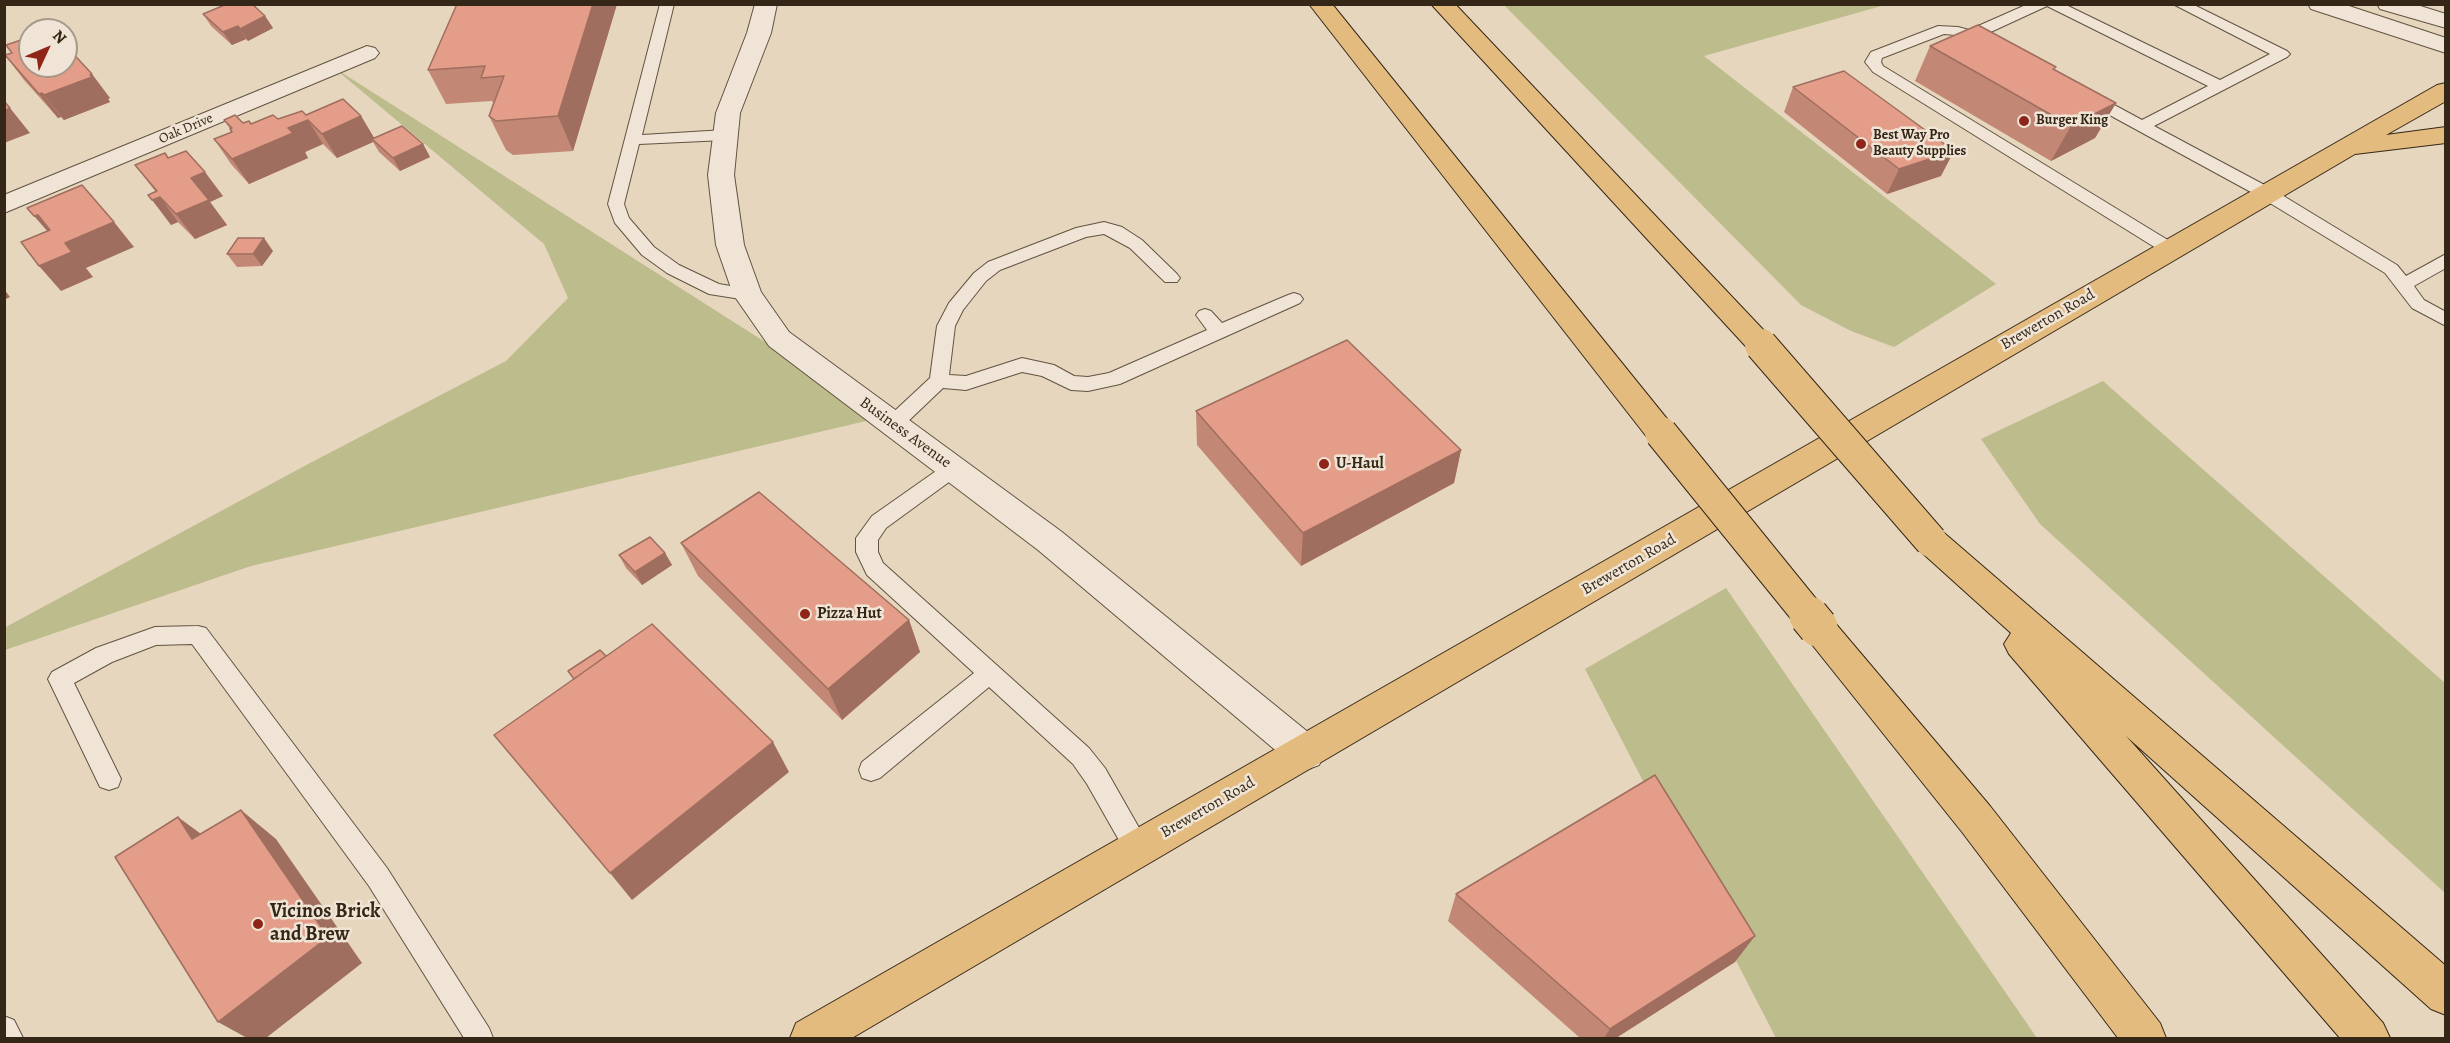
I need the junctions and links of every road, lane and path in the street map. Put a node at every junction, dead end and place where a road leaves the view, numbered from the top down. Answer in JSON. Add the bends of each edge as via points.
{"nodes":[{"id":1,"x":667,"y":4,"type":"edge"},
{"id":2,"x":766,"y":4,"type":"edge"},
{"id":3,"x":1320,"y":4,"type":"edge"},
{"id":4,"x":1442,"y":4,"type":"edge"},
{"id":5,"x":2041,"y":4,"type":"edge"},
{"id":6,"x":2052,"y":4,"type":"edge"},
{"id":7,"x":2180,"y":4,"type":"edge"},
{"id":8,"x":2319,"y":4,"type":"edge"},
{"id":9,"x":2388,"y":4,"type":"edge"},
{"id":10,"x":2445,"y":21,"type":"edge"},
{"id":11,"x":1969,"y":36,"type":"junction"},
{"id":12,"x":2445,"y":46,"type":"edge"},
{"id":13,"x":1996,"y":48,"type":"edge"},
{"id":14,"x":367,"y":53,"type":"dead end"},
{"id":15,"x":2221,"y":86,"type":"junction"},
{"id":16,"x":2069,"y":87,"type":"edge"},
{"id":17,"x":2445,"y":90,"type":"edge"},
{"id":18,"x":2142,"y":126,"type":"junction"},
{"id":19,"x":725,"y":135,"type":"junction"},
{"id":20,"x":2445,"y":135,"type":"edge"},
{"id":21,"x":632,"y":140,"type":"junction"},
{"id":22,"x":2340,"y":149,"type":"junction"},
{"id":23,"x":2266,"y":192,"type":"junction"},
{"id":24,"x":4,"y":205,"type":"edge"},
{"id":25,"x":2170,"y":249,"type":"junction"},
{"id":26,"x":2445,"y":260,"type":"edge"},
{"id":27,"x":1171,"y":278,"type":"dead end"},
{"id":28,"x":2403,"y":285,"type":"junction"},
{"id":29,"x":747,"y":294,"type":"junction"},
{"id":30,"x":1294,"y":299,"type":"dead end"},
{"id":31,"x":1204,"y":315,"type":"dead end"},
{"id":32,"x":2445,"y":321,"type":"edge"},
{"id":33,"x":1219,"y":332,"type":"junction"},
{"id":34,"x":939,"y":381,"type":"junction"},
{"id":35,"x":893,"y":424,"type":"junction"},
{"id":36,"x":953,"y":469,"type":"junction"},
{"id":37,"x":1931,"y":541,"type":"junction"},
{"id":38,"x":990,"y":673,"type":"junction"},
{"id":39,"x":1306,"y":753,"type":"junction"},
{"id":40,"x":871,"y":770,"type":"dead end"},
{"id":41,"x":109,"y":779,"type":"dead end"},
{"id":42,"x":1137,"y":848,"type":"junction"},
{"id":43,"x":2445,"y":994,"type":"edge"},
{"id":44,"x":4,"y":1030,"type":"edge"},
{"id":45,"x":9,"y":1038,"type":"edge"},
{"id":46,"x":479,"y":1038,"type":"edge"},
{"id":47,"x":811,"y":1038,"type":"edge"},
{"id":48,"x":2145,"y":1038,"type":"edge"},
{"id":49,"x":2368,"y":1038,"type":"edge"}],
"edges":[{"from":1,"to":21,"type":"lane"},
{"from":2,"to":19,"type":"street","name":"Business Avenue","via":[[728,113]]},
{"from":3,"to":48,"type":"main road","bridge":true,"via":[[1661,433],[1976,819]]},
{"from":4,"to":37,"type":"main road","bridge":true,"via":[[1761,345]]},
{"from":5,"to":11,"type":"lane"},
{"from":6,"to":15,"type":"lane"},
{"from":7,"to":15,"type":"lane","via":[[2282,54]]},
{"from":8,"to":12,"type":"street"},
{"from":9,"to":10,"type":"street"},
{"from":11,"to":13,"type":"lane"},
{"from":11,"to":25,"type":"lane","via":[[1943,29],[1876,56],[1873,62],[1878,69]]},
{"from":14,"to":24,"type":"street","name":"Oak Drive"},
{"from":15,"to":18,"type":"lane"},
{"from":16,"to":18,"type":"lane"},
{"from":17,"to":22,"type":"main road","name":"Brewerton Road"},
{"from":18,"to":23,"type":"lane"},
{"from":19,"to":21,"type":"lane"},
{"from":19,"to":29,"type":"street","name":"Business Avenue","via":[[721,175],[730,245]]},
{"from":20,"to":22,"type":"main road"},
{"from":21,"to":29,"type":"lane","via":[[616,204],[621,219],[648,251],[673,269],[715,290]]},
{"from":22,"to":23,"type":"main road","name":"Brewerton Road"},
{"from":23,"to":25,"type":"main road","name":"Brewerton Road"},
{"from":23,"to":28,"type":"lane","via":[[2391,270]]},
{"from":25,"to":39,"type":"main road","name":"Brewerton Road"},
{"from":26,"to":28,"type":"lane"},
{"from":27,"to":34,"type":"lane","via":[[1136,244],[1104,228],[1082,232],[994,267],[980,277],[946,326]]},
{"from":28,"to":32,"type":"lane","via":[[2418,304]]},
{"from":29,"to":35,"type":"street","name":"Business Avenue","via":[[779,339]]},
{"from":30,"to":33,"type":"lane"},
{"from":31,"to":33,"type":"lane"},
{"from":33,"to":34,"type":"lane","via":[[1113,379],[1096,382],[1071,383],[1047,370],[1022,365],[966,383]]},
{"from":34,"to":35,"type":"lane"},
{"from":35,"to":36,"type":"street","name":"Business Avenue"},
{"from":36,"to":38,"type":"lane","via":[[879,522],[867,538],[867,552],[875,569]]},
{"from":36,"to":39,"type":"street","name":"Business Avenue","via":[[1050,541]]},
{"from":37,"to":43,"type":"main road"},
{"from":37,"to":49,"type":"main road"},
{"from":38,"to":40,"type":"lane"},
{"from":38,"to":42,"type":"lane","via":[[1081,756]]},
{"from":39,"to":42,"type":"main road","name":"Brewerton Road"},
{"from":41,"to":46,"type":"lane","via":[[60,679],[104,655],[155,636],[198,635],[378,877]]},
{"from":42,"to":47,"type":"main road","name":"Brewerton Road"},
{"from":44,"to":45,"type":"lane"}]}
